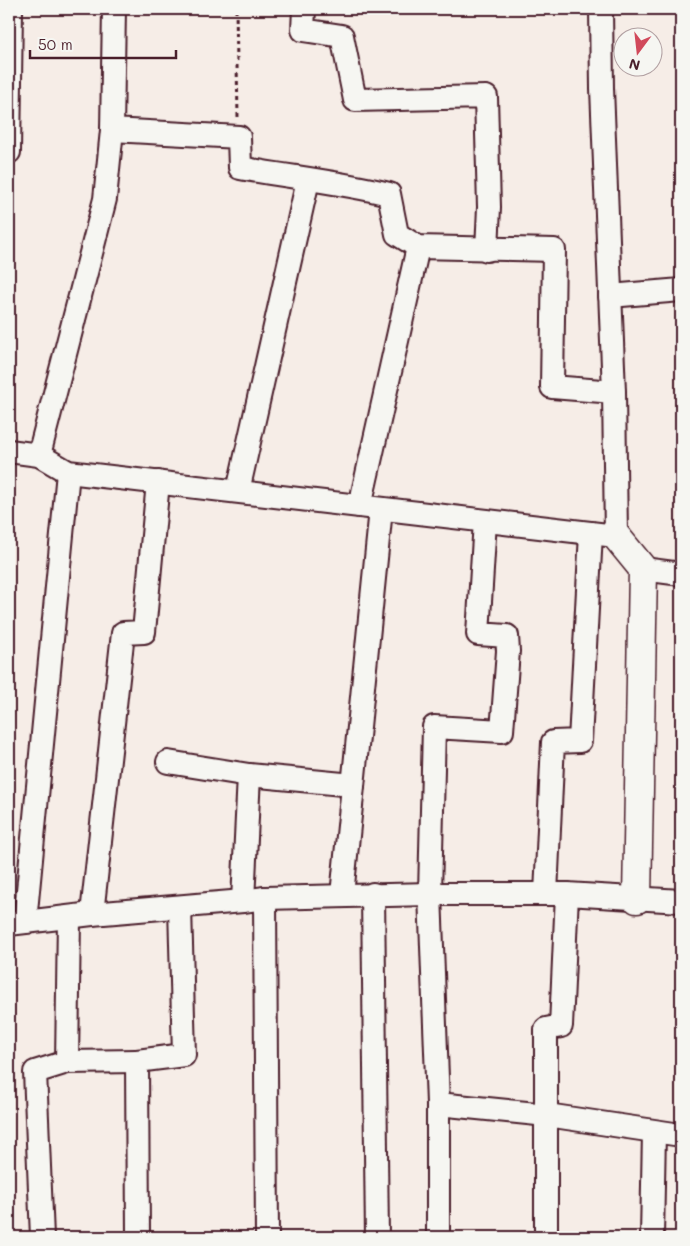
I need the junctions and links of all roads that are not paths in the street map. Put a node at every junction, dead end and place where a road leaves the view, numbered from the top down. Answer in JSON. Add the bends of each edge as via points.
{"nodes":[{"id":1,"x":114,"y":9,"type":"edge"},
{"id":2,"x":304,"y":9,"type":"edge"},
{"id":3,"x":601,"y":9,"type":"edge"},
{"id":4,"x":9,"y":10,"type":"edge"},
{"id":5,"x":112,"y":130,"type":"junction"},
{"id":6,"x":9,"y":152,"type":"edge"},
{"id":7,"x":308,"y":180,"type":"junction"},
{"id":8,"x":418,"y":247,"type":"junction"},
{"id":9,"x":487,"y":250,"type":"junction"},
{"id":10,"x":681,"y":290,"type":"edge"},
{"id":11,"x":610,"y":296,"type":"junction"},
{"id":12,"x":614,"y":392,"type":"junction"},
{"id":13,"x":9,"y":451,"type":"edge"},
{"id":14,"x":39,"y":455,"type":"junction"},
{"id":15,"x":68,"y":472,"type":"junction"},
{"id":16,"x":158,"y":482,"type":"junction"},
{"id":17,"x":238,"y":492,"type":"junction"},
{"id":18,"x":371,"y":508,"type":"junction"},
{"id":19,"x":485,"y":521,"type":"junction"},
{"id":20,"x":603,"y":535,"type":"junction"},
{"id":21,"x":643,"y":570,"type":"junction"},
{"id":22,"x":681,"y":574,"type":"edge"},
{"id":23,"x":168,"y":762,"type":"dead end"},
{"id":24,"x":249,"y":775,"type":"junction"},
{"id":25,"x":353,"y":785,"type":"junction"},
{"id":26,"x":373,"y":894,"type":"junction"},
{"id":27,"x":430,"y":894,"type":"junction"},
{"id":28,"x":556,"y":894,"type":"junction"},
{"id":29,"x":342,"y":895,"type":"junction"},
{"id":30,"x":636,"y":898,"type":"junction"},
{"id":31,"x":254,"y":900,"type":"junction"},
{"id":32,"x":681,"y":902,"type":"edge"},
{"id":33,"x":180,"y":907,"type":"junction"},
{"id":34,"x":92,"y":914,"type":"junction"},
{"id":35,"x":69,"y":918,"type":"junction"},
{"id":36,"x":17,"y":923,"type":"edge"},
{"id":37,"x":137,"y":1061,"type":"junction"},
{"id":38,"x":67,"y":1062,"type":"junction"},
{"id":39,"x":438,"y":1104,"type":"junction"},
{"id":40,"x":546,"y":1115,"type":"junction"},
{"id":41,"x":681,"y":1124,"type":"edge"},
{"id":42,"x":654,"y":1132,"type":"junction"},
{"id":43,"x":681,"y":1135,"type":"edge"},
{"id":44,"x":42,"y":1237,"type":"edge"},
{"id":45,"x":138,"y":1237,"type":"edge"},
{"id":46,"x":267,"y":1237,"type":"edge"},
{"id":47,"x":377,"y":1237,"type":"edge"},
{"id":48,"x":438,"y":1237,"type":"edge"},
{"id":49,"x":546,"y":1237,"type":"edge"},
{"id":50,"x":652,"y":1237,"type":"edge"}],
"edges":[{"from":1,"to":5,"type":"street"},
{"from":2,"to":9,"type":"street","via":[[302,30],[342,36],[355,100],[486,97]]},
{"from":3,"to":11,"type":"street"},
{"from":4,"to":6,"type":"street"},
{"from":5,"to":7,"type":"street","via":[[238,137],[240,168]]},
{"from":5,"to":14,"type":"street","via":[[105,199]]},
{"from":7,"to":8,"type":"street","via":[[353,185],[389,194],[397,234]]},
{"from":7,"to":17,"type":"street"},
{"from":8,"to":9,"type":"street"},
{"from":8,"to":18,"type":"street"},
{"from":9,"to":12,"type":"street","via":[[554,250],[552,388]]},
{"from":10,"to":11,"type":"street"},
{"from":11,"to":12,"type":"street"},
{"from":12,"to":20,"type":"street"},
{"from":13,"to":14,"type":"street"},
{"from":14,"to":15,"type":"street"},
{"from":15,"to":16,"type":"street"},
{"from":15,"to":36,"type":"street"},
{"from":16,"to":17,"type":"street"},
{"from":16,"to":34,"type":"street","via":[[144,632],[123,633]]},
{"from":17,"to":18,"type":"street"},
{"from":18,"to":19,"type":"street"},
{"from":18,"to":25,"type":"street"},
{"from":19,"to":20,"type":"street"},
{"from":19,"to":27,"type":"street","via":[[478,634],[507,636],[502,731],[434,727]]},
{"from":20,"to":21,"type":"street"},
{"from":20,"to":28,"type":"street","via":[[580,741],[553,742]]},
{"from":21,"to":22,"type":"street"},
{"from":21,"to":30,"type":"street"},
{"from":23,"to":24,"type":"street"},
{"from":24,"to":25,"type":"street"},
{"from":24,"to":31,"type":"street"},
{"from":25,"to":29,"type":"street"},
{"from":26,"to":27,"type":"street"},
{"from":26,"to":29,"type":"street"},
{"from":26,"to":47,"type":"street"},
{"from":27,"to":28,"type":"street"},
{"from":27,"to":39,"type":"street"},
{"from":28,"to":30,"type":"street"},
{"from":28,"to":40,"type":"street","via":[[561,1026],[546,1029]]},
{"from":29,"to":31,"type":"street"},
{"from":30,"to":32,"type":"street"},
{"from":31,"to":33,"type":"street"},
{"from":31,"to":46,"type":"street"},
{"from":33,"to":34,"type":"street"},
{"from":33,"to":37,"type":"street","via":[[184,1054]]},
{"from":34,"to":35,"type":"street"},
{"from":35,"to":36,"type":"street"},
{"from":35,"to":38,"type":"street"},
{"from":37,"to":38,"type":"street"},
{"from":37,"to":45,"type":"street"},
{"from":38,"to":44,"type":"street","via":[[35,1072]]},
{"from":39,"to":40,"type":"street"},
{"from":39,"to":48,"type":"street"},
{"from":40,"to":42,"type":"street"},
{"from":40,"to":49,"type":"street"},
{"from":41,"to":43,"type":"street"},
{"from":42,"to":43,"type":"street"},
{"from":42,"to":50,"type":"street"}]}
